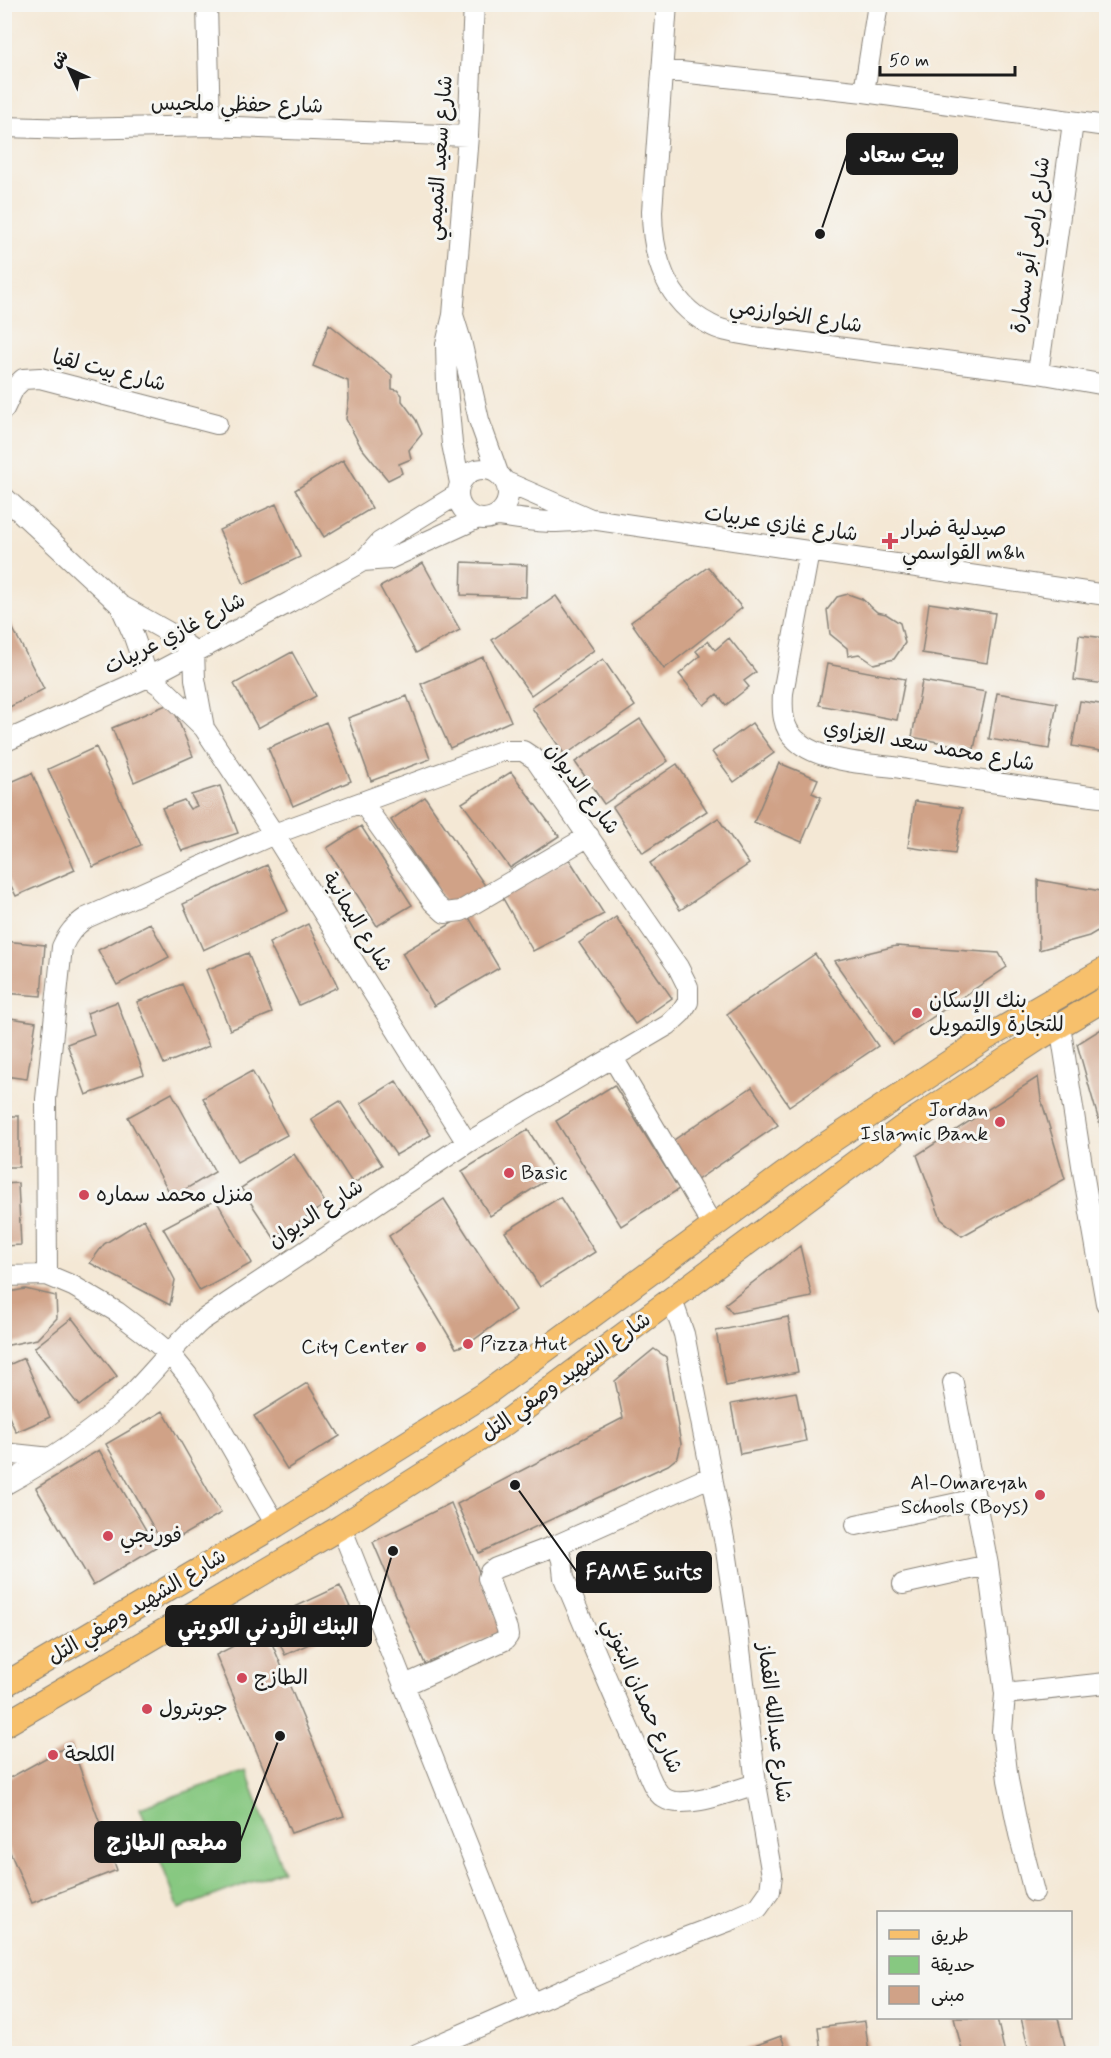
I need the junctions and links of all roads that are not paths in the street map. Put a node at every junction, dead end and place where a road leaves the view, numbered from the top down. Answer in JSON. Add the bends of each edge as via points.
{"nodes":[{"id":1,"x":207,"y":4,"type":"edge"},
{"id":2,"x":474,"y":4,"type":"edge"},
{"id":3,"x":667,"y":4,"type":"edge"},
{"id":4,"x":878,"y":4,"type":"edge"},
{"id":5,"x":662,"y":70,"type":"junction"},
{"id":6,"x":864,"y":92,"type":"junction"},
{"id":7,"x":1073,"y":123,"type":"junction"},
{"id":8,"x":210,"y":126,"type":"junction"},
{"id":9,"x":1107,"y":126,"type":"edge"},
{"id":10,"x":4,"y":127,"type":"edge"},
{"id":11,"x":468,"y":136,"type":"junction"},
{"id":12,"x":453,"y":315,"type":"junction"},
{"id":13,"x":1038,"y":373,"type":"junction"},
{"id":14,"x":1107,"y":385,"type":"edge"},
{"id":15,"x":4,"y":409,"type":"edge"},
{"id":16,"x":217,"y":424,"type":"dead end"},
{"id":17,"x":502,"y":478,"type":"junction"},
{"id":18,"x":459,"y":489,"type":"junction"},
{"id":19,"x":4,"y":497,"type":"edge"},
{"id":20,"x":498,"y":516,"type":"junction"},
{"id":21,"x":476,"y":519,"type":"junction"},
{"id":22,"x":591,"y":519,"type":"junction"},
{"id":23,"x":809,"y":552,"type":"junction"},
{"id":24,"x":363,"y":561,"type":"junction"},
{"id":25,"x":1107,"y":595,"type":"edge"},
{"id":26,"x":120,"y":605,"type":"junction"},
{"id":27,"x":194,"y":651,"type":"junction"},
{"id":28,"x":148,"y":677,"type":"junction"},
{"id":29,"x":204,"y":728,"type":"junction"},
{"id":30,"x":4,"y":742,"type":"edge"},
{"id":31,"x":1107,"y":798,"type":"edge"},
{"id":32,"x":362,"y":802,"type":"junction"},
{"id":33,"x":274,"y":834,"type":"junction"},
{"id":34,"x":589,"y":836,"type":"junction"},
{"id":35,"x":1107,"y":969,"type":"edge"},
{"id":36,"x":1107,"y":998,"type":"edge"},
{"id":37,"x":1060,"y":1025,"type":"junction"},
{"id":38,"x":613,"y":1058,"type":"junction"},
{"id":39,"x":467,"y":1143,"type":"junction"},
{"id":40,"x":712,"y":1226,"type":"junction"},
{"id":41,"x":47,"y":1275,"type":"junction"},
{"id":42,"x":4,"y":1276,"type":"edge"},
{"id":43,"x":672,"y":1300,"type":"junction"},
{"id":44,"x":1107,"y":1303,"type":"edge"},
{"id":45,"x":170,"y":1354,"type":"junction"},
{"id":46,"x":953,"y":1383,"type":"dead end"},
{"id":47,"x":4,"y":1453,"type":"edge"},
{"id":48,"x":51,"y":1458,"type":"junction"},
{"id":49,"x":712,"y":1476,"type":"junction"},
{"id":50,"x":4,"y":1485,"type":"edge"},
{"id":51,"x":976,"y":1499,"type":"junction"},
{"id":52,"x":276,"y":1525,"type":"junction"},
{"id":53,"x":856,"y":1525,"type":"dead end"},
{"id":54,"x":342,"y":1527,"type":"junction"},
{"id":55,"x":557,"y":1545,"type":"junction"},
{"id":56,"x":987,"y":1565,"type":"junction"},
{"id":57,"x":903,"y":1584,"type":"dead end"},
{"id":58,"x":1107,"y":1683,"type":"edge"},
{"id":59,"x":4,"y":1685,"type":"edge"},
{"id":60,"x":405,"y":1685,"type":"junction"},
{"id":61,"x":1005,"y":1694,"type":"junction"},
{"id":62,"x":4,"y":1725,"type":"edge"},
{"id":63,"x":756,"y":1784,"type":"junction"},
{"id":64,"x":1034,"y":1892,"type":"dead end"},
{"id":65,"x":531,"y":2004,"type":"junction"},
{"id":66,"x":417,"y":2054,"type":"edge"}],
"edges":[{"from":1,"to":8,"type":"street"},
{"from":2,"to":11,"type":"street","name":"شارع سعيد التميمي"},
{"from":3,"to":5,"type":"street","name":"شارع الخوارزمي"},
{"from":4,"to":6,"type":"street"},
{"from":5,"to":6,"type":"street"},
{"from":5,"to":13,"type":"street","name":"شارع الخوارزمي","via":[[652,237],[668,285],[691,312],[717,328],[753,336]]},
{"from":6,"to":7,"type":"street"},
{"from":7,"to":9,"type":"street"},
{"from":7,"to":13,"type":"street","name":"شارع رامي أبو سمارة"},
{"from":8,"to":10,"type":"street","name":"شارع حفظي ملحيس"},
{"from":8,"to":11,"type":"street","name":"شارع حفظي ملحيس"},
{"from":11,"to":12,"type":"street","name":"شارع سعيد التميمي"},
{"from":12,"to":17,"type":"street","name":"شارع سعيد التميمي","via":[[479,420]]},
{"from":12,"to":18,"type":"street","name":"شارع سعيد التميمي","via":[[446,344],[447,387]]},
{"from":13,"to":14,"type":"street","name":"شارع الخوارزمي"},
{"from":15,"to":16,"type":"street","name":"شارع بيت لقيا","via":[[23,379],[40,378]]},
{"from":17,"to":18,"type":"street","via":[[490,470],[472,471]]},
{"from":17,"to":20,"type":"street","via":[[509,491],[508,501]]},
{"from":17,"to":22,"type":"street","name":"شارع غازي عربيات"},
{"from":18,"to":21,"type":"street","via":[[460,505]]},
{"from":18,"to":24,"type":"street","name":"شارع غازي عربيات","via":[[380,542]]},
{"from":19,"to":26,"type":"street"},
{"from":20,"to":21,"type":"street"},
{"from":20,"to":22,"type":"street","name":"شارع غازي عربيات","via":[[546,523]]},
{"from":21,"to":24,"type":"street","name":"شارع غازي عربيات","via":[[389,559]]},
{"from":22,"to":23,"type":"street","name":"شارع غازي عربيات"},
{"from":23,"to":25,"type":"street","name":"شارع غازي عربيات"},
{"from":23,"to":31,"type":"street","name":"شارع محمد سعد الغزاوي","via":[[783,693],[782,712],[795,740],[814,752],[843,759]]},
{"from":24,"to":27,"type":"street","name":"شارع غازي عربيات"},
{"from":26,"to":27,"type":"street"},
{"from":26,"to":28,"type":"street"},
{"from":27,"to":28,"type":"street","name":"شارع غازي عربيات"},
{"from":27,"to":29,"type":"street","name":"شارع اليمانية"},
{"from":28,"to":29,"type":"street","name":"شارع اليمانية"},
{"from":28,"to":30,"type":"street","name":"شارع غازي عربيات"},
{"from":29,"to":33,"type":"street","name":"شارع اليمانية"},
{"from":32,"to":33,"type":"street","name":"شارع الديوان"},
{"from":32,"to":34,"type":"street","name":"شارع الديوان","via":[[502,751],[523,751],[535,759]]},
{"from":32,"to":34,"type":"street","via":[[433,902],[445,913],[461,911]]},
{"from":33,"to":39,"type":"street","name":"شارع اليمانية"},
{"from":33,"to":41,"type":"street","name":"شارع الديوان","via":[[86,918],[67,937],[46,1099]]},
{"from":34,"to":38,"type":"street","name":"شارع الديوان","via":[[688,987],[688,1002],[668,1025]]},
{"from":35,"to":40,"type":"main road","name":"شارع الشهيد وصفي التل","via":[[1027,1013],[889,1101]]},
{"from":36,"to":37,"type":"main road","name":"شارع الشهيد وصفي التل"},
{"from":37,"to":43,"type":"main road","name":"شارع الشهيد وصفي التل","via":[[902,1128]]},
{"from":37,"to":44,"type":"street"},
{"from":38,"to":39,"type":"street","name":"شارع الديوان"},
{"from":38,"to":40,"type":"street"},
{"from":39,"to":45,"type":"street","name":"شارع الديوان","via":[[201,1321]]},
{"from":40,"to":52,"type":"main road","name":"شارع الشهيد وصفي التل","via":[[484,1395]]},
{"from":41,"to":42,"type":"street"},
{"from":41,"to":45,"type":"street","via":[[117,1312]]},
{"from":43,"to":49,"type":"street","name":"شارع عبدالله القماز","via":[[684,1334]]},
{"from":43,"to":54,"type":"main road","name":"شارع الشهيد وصفي التل","via":[[505,1424]]},
{"from":45,"to":48,"type":"street","name":"شارع الديوان","via":[[120,1405]]},
{"from":45,"to":52,"type":"street","via":[[203,1398]]},
{"from":46,"to":51,"type":"street"},
{"from":47,"to":48,"type":"street"},
{"from":48,"to":50,"type":"street","name":"شارع الديوان"},
{"from":49,"to":55,"type":"street"},
{"from":49,"to":63,"type":"street","name":"شارع عبدالله القماز","via":[[735,1613]]},
{"from":51,"to":53,"type":"street"},
{"from":51,"to":56,"type":"street"},
{"from":52,"to":59,"type":"main road","name":"شارع الشهيد وصفي التل"},
{"from":54,"to":60,"type":"street"},
{"from":54,"to":62,"type":"main road","name":"شارع الشهيد وصفي التل"},
{"from":55,"to":60,"type":"street","via":[[490,1572],[488,1578],[507,1629],[505,1640]]},
{"from":55,"to":63,"type":"street","name":"شارع حمدان البتوني","via":[[569,1589],[624,1720],[663,1798],[691,1802]]},
{"from":56,"to":57,"type":"street"},
{"from":56,"to":61,"type":"street"},
{"from":58,"to":61,"type":"street"},
{"from":60,"to":65,"type":"street"},
{"from":61,"to":64,"type":"street","via":[[1002,1731],[1008,1780]]},
{"from":63,"to":65,"type":"street","name":"شارع عبدالله القماز","via":[[772,1875],[770,1891],[758,1908]]},
{"from":65,"to":66,"type":"street","name":"شارع عبدالله القماز"}]}
